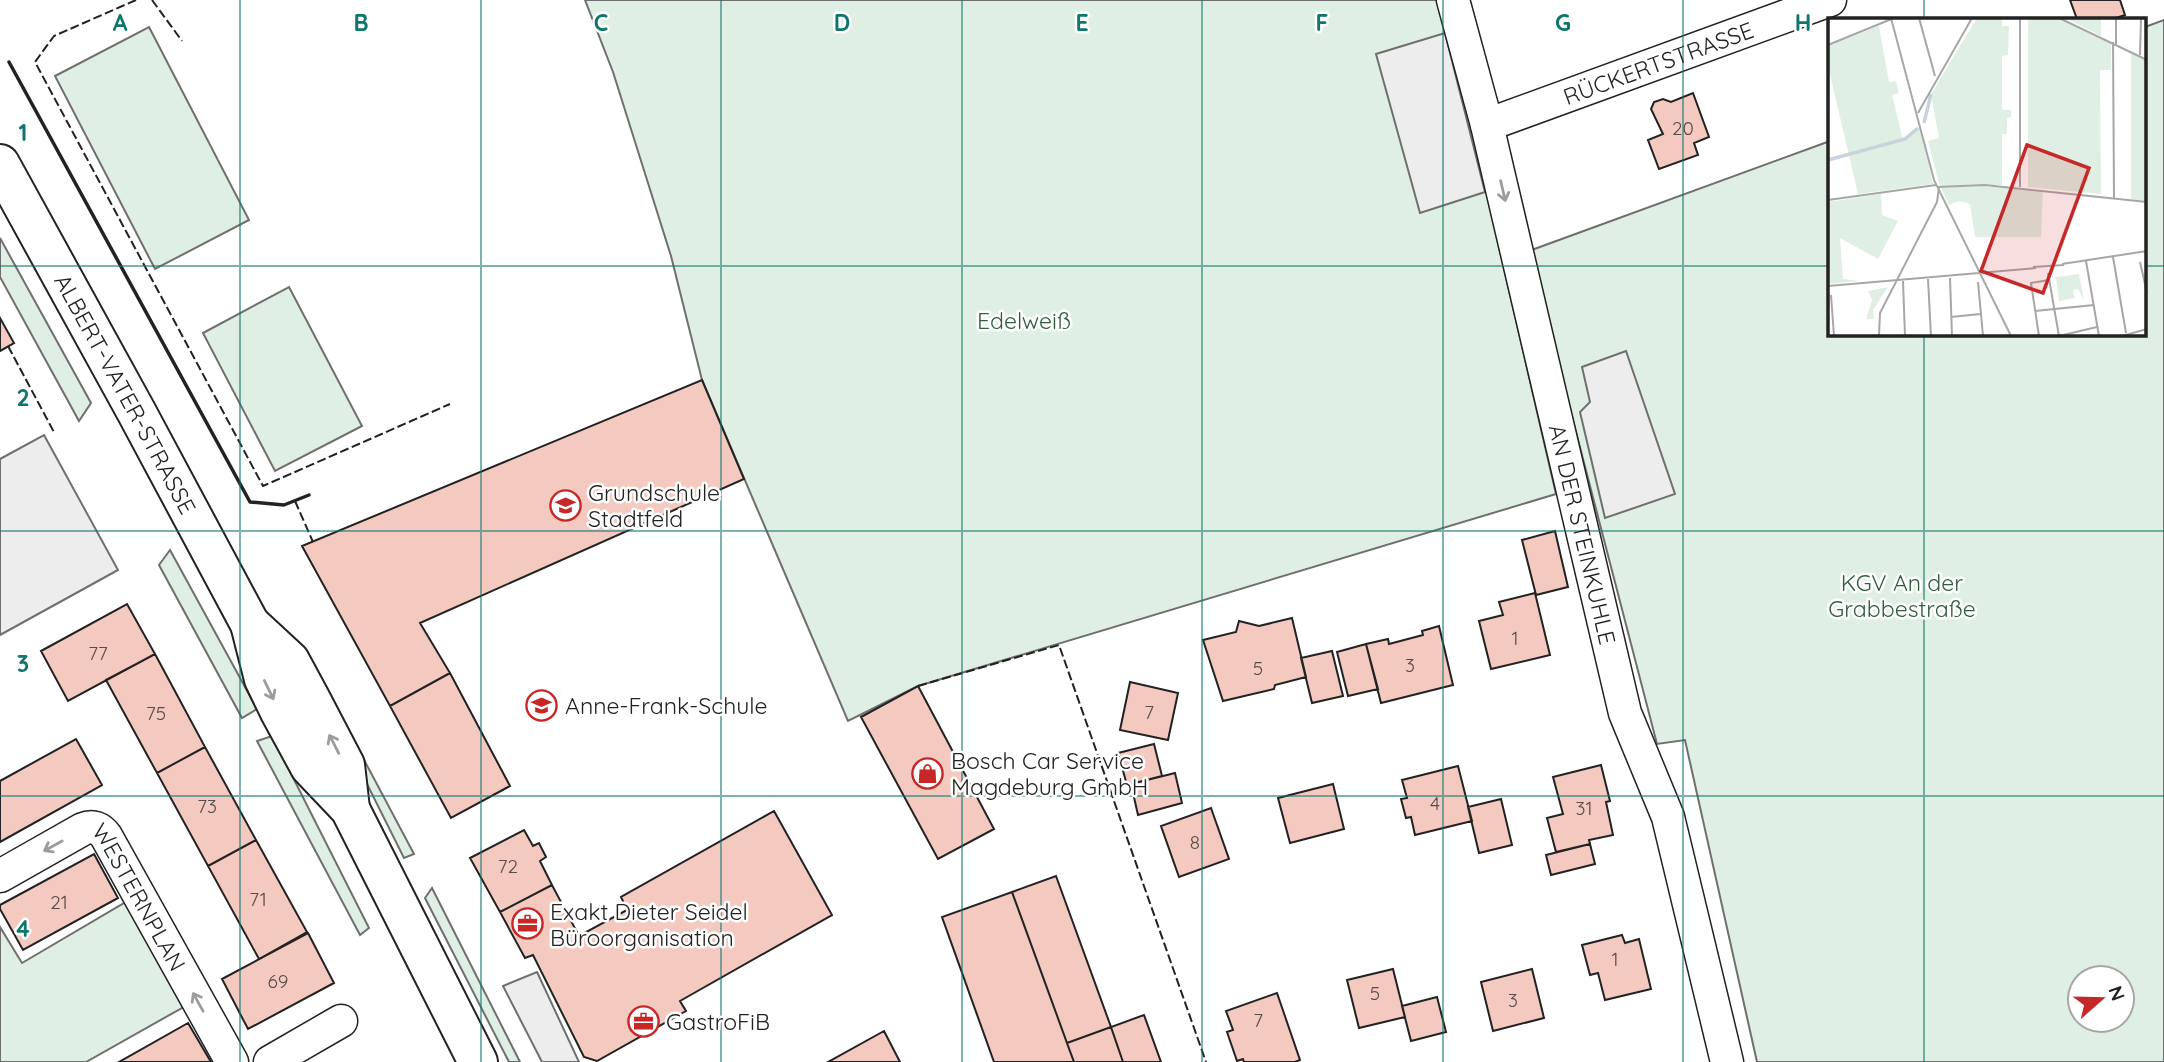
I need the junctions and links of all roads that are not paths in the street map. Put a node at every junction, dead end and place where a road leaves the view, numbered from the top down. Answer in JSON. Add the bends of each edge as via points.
{"nodes":[{"id":1,"x":1452,"y":0,"type":"edge"},
{"id":2,"x":1830,"y":0,"type":"edge"},
{"id":3,"x":1487,"y":125,"type":"junction"},
{"id":4,"x":0,"y":164,"type":"edge"},
{"id":5,"x":0,"y":876,"type":"edge"},
{"id":6,"x":341,"y":1021,"type":"dead end"},
{"id":7,"x":232,"y":1062,"type":"edge"},
{"id":8,"x":270,"y":1062,"type":"edge"},
{"id":9,"x":478,"y":1062,"type":"edge"},
{"id":10,"x":1727,"y":1062,"type":"edge"}],
"edges":[{"from":1,"to":3,"type":"street","name":"AN DER STEINKUHLE"},
{"from":2,"to":3,"type":"street","name":"RÜCKERTSTRASSE"},
{"from":3,"to":10,"type":"street","name":"AN DER STEINKUHLE","one_way":true,"via":[[1625,713],[1668,817]]},
{"from":4,"to":9,"type":"main road","name":"ALBERT-VATER-STRASSE","via":[[250,624],[290,661],[310,698],[345,765],[350,809]]},
{"from":7,"to":5,"type":"street","name":"WESTERNPLAN","one_way":true,"via":[[100,829],[87,828]]},
{"from":6,"to":8,"type":"street"}]}
